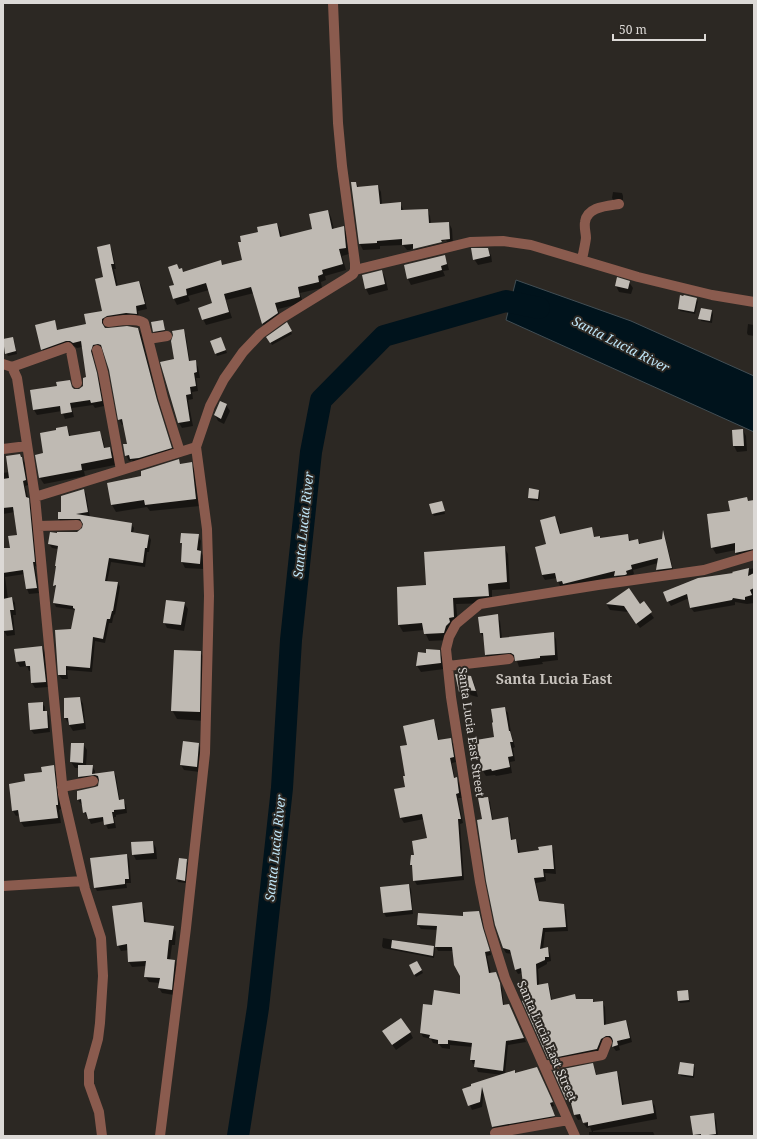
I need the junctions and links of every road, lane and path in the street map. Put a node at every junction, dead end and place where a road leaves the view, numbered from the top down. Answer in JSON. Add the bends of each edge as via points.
{"nodes":[{"id":1,"x":333,"y":3,"type":"edge"},
{"id":2,"x":619,"y":204,"type":"dead end"},
{"id":3,"x":582,"y":260,"type":"junction"},
{"id":4,"x":355,"y":270,"type":"junction"},
{"id":5,"x":754,"y":302,"type":"edge"},
{"id":6,"x":108,"y":322,"type":"dead end"},
{"id":7,"x":167,"y":336,"type":"dead end"},
{"id":8,"x":148,"y":339,"type":"junction"},
{"id":9,"x":97,"y":350,"type":"dead end"},
{"id":10,"x":7,"y":366,"type":"edge"},
{"id":11,"x":77,"y":383,"type":"dead end"},
{"id":12,"x":27,"y":446,"type":"junction"},
{"id":13,"x":196,"y":447,"type":"junction"},
{"id":14,"x":3,"y":449,"type":"edge"},
{"id":15,"x":180,"y":452,"type":"junction"},
{"id":16,"x":121,"y":470,"type":"junction"},
{"id":17,"x":35,"y":497,"type":"junction"},
{"id":18,"x":77,"y":525,"type":"dead end"},
{"id":19,"x":38,"y":526,"type":"junction"},
{"id":20,"x":754,"y":555,"type":"edge"},
{"id":21,"x":509,"y":660,"type":"dead end"},
{"id":22,"x":448,"y":666,"type":"junction"},
{"id":23,"x":93,"y":782,"type":"dead end"},
{"id":24,"x":62,"y":787,"type":"junction"},
{"id":25,"x":83,"y":881,"type":"junction"},
{"id":26,"x":3,"y":886,"type":"edge"},
{"id":27,"x":607,"y":1042,"type":"dead end"},
{"id":28,"x":544,"y":1066,"type":"junction"},
{"id":29,"x":568,"y":1120,"type":"junction"},
{"id":30,"x":495,"y":1133,"type":"dead end"},
{"id":31,"x":102,"y":1136,"type":"edge"},
{"id":32,"x":160,"y":1136,"type":"edge"},
{"id":33,"x":575,"y":1136,"type":"edge"}],
"edges":[{"from":1,"to":4,"type":"street","via":[[338,123]]},
{"from":2,"to":3,"type":"street","via":[[597,208],[588,215],[585,220],[586,237]]},
{"from":3,"to":4,"type":"street","via":[[519,243],[476,241]]},
{"from":3,"to":5,"type":"street","via":[[712,295]]},
{"from":4,"to":13,"type":"street","via":[[347,278],[282,318],[250,344],[224,379],[210,406]]},
{"from":6,"to":8,"type":"street","via":[[141,321]]},
{"from":7,"to":8,"type":"street"},
{"from":8,"to":15,"type":"street"},
{"from":9,"to":16,"type":"street"},
{"from":10,"to":11,"type":"street","via":[[68,347]]},
{"from":10,"to":12,"type":"street","via":[[17,378]]},
{"from":12,"to":14,"type":"street"},
{"from":12,"to":17,"type":"street"},
{"from":13,"to":15,"type":"street"},
{"from":13,"to":32,"type":"street","via":[[207,529],[209,596],[205,753]]},
{"from":15,"to":16,"type":"street"},
{"from":16,"to":17,"type":"street"},
{"from":17,"to":19,"type":"street"},
{"from":18,"to":19,"type":"street"},
{"from":19,"to":24,"type":"street"},
{"from":20,"to":22,"type":"street","name":"Santa Lucia East Street","via":[[704,570],[480,604],[456,624],[449,637],[446,649]]},
{"from":21,"to":22,"type":"street"},
{"from":22,"to":28,"type":"street","name":"Santa Lucia East Street","via":[[489,927],[506,978]]},
{"from":23,"to":24,"type":"street"},
{"from":24,"to":25,"type":"street"},
{"from":25,"to":26,"type":"street"},
{"from":25,"to":31,"type":"street","via":[[100,938],[103,976],[98,1039],[88,1071],[99,1112]]},
{"from":27,"to":28,"type":"street","via":[[602,1055]]},
{"from":28,"to":29,"type":"street","name":"Santa Lucia East Street"},
{"from":29,"to":30,"type":"street"},
{"from":29,"to":33,"type":"street","name":"Santa Lucia East Street"}]}
